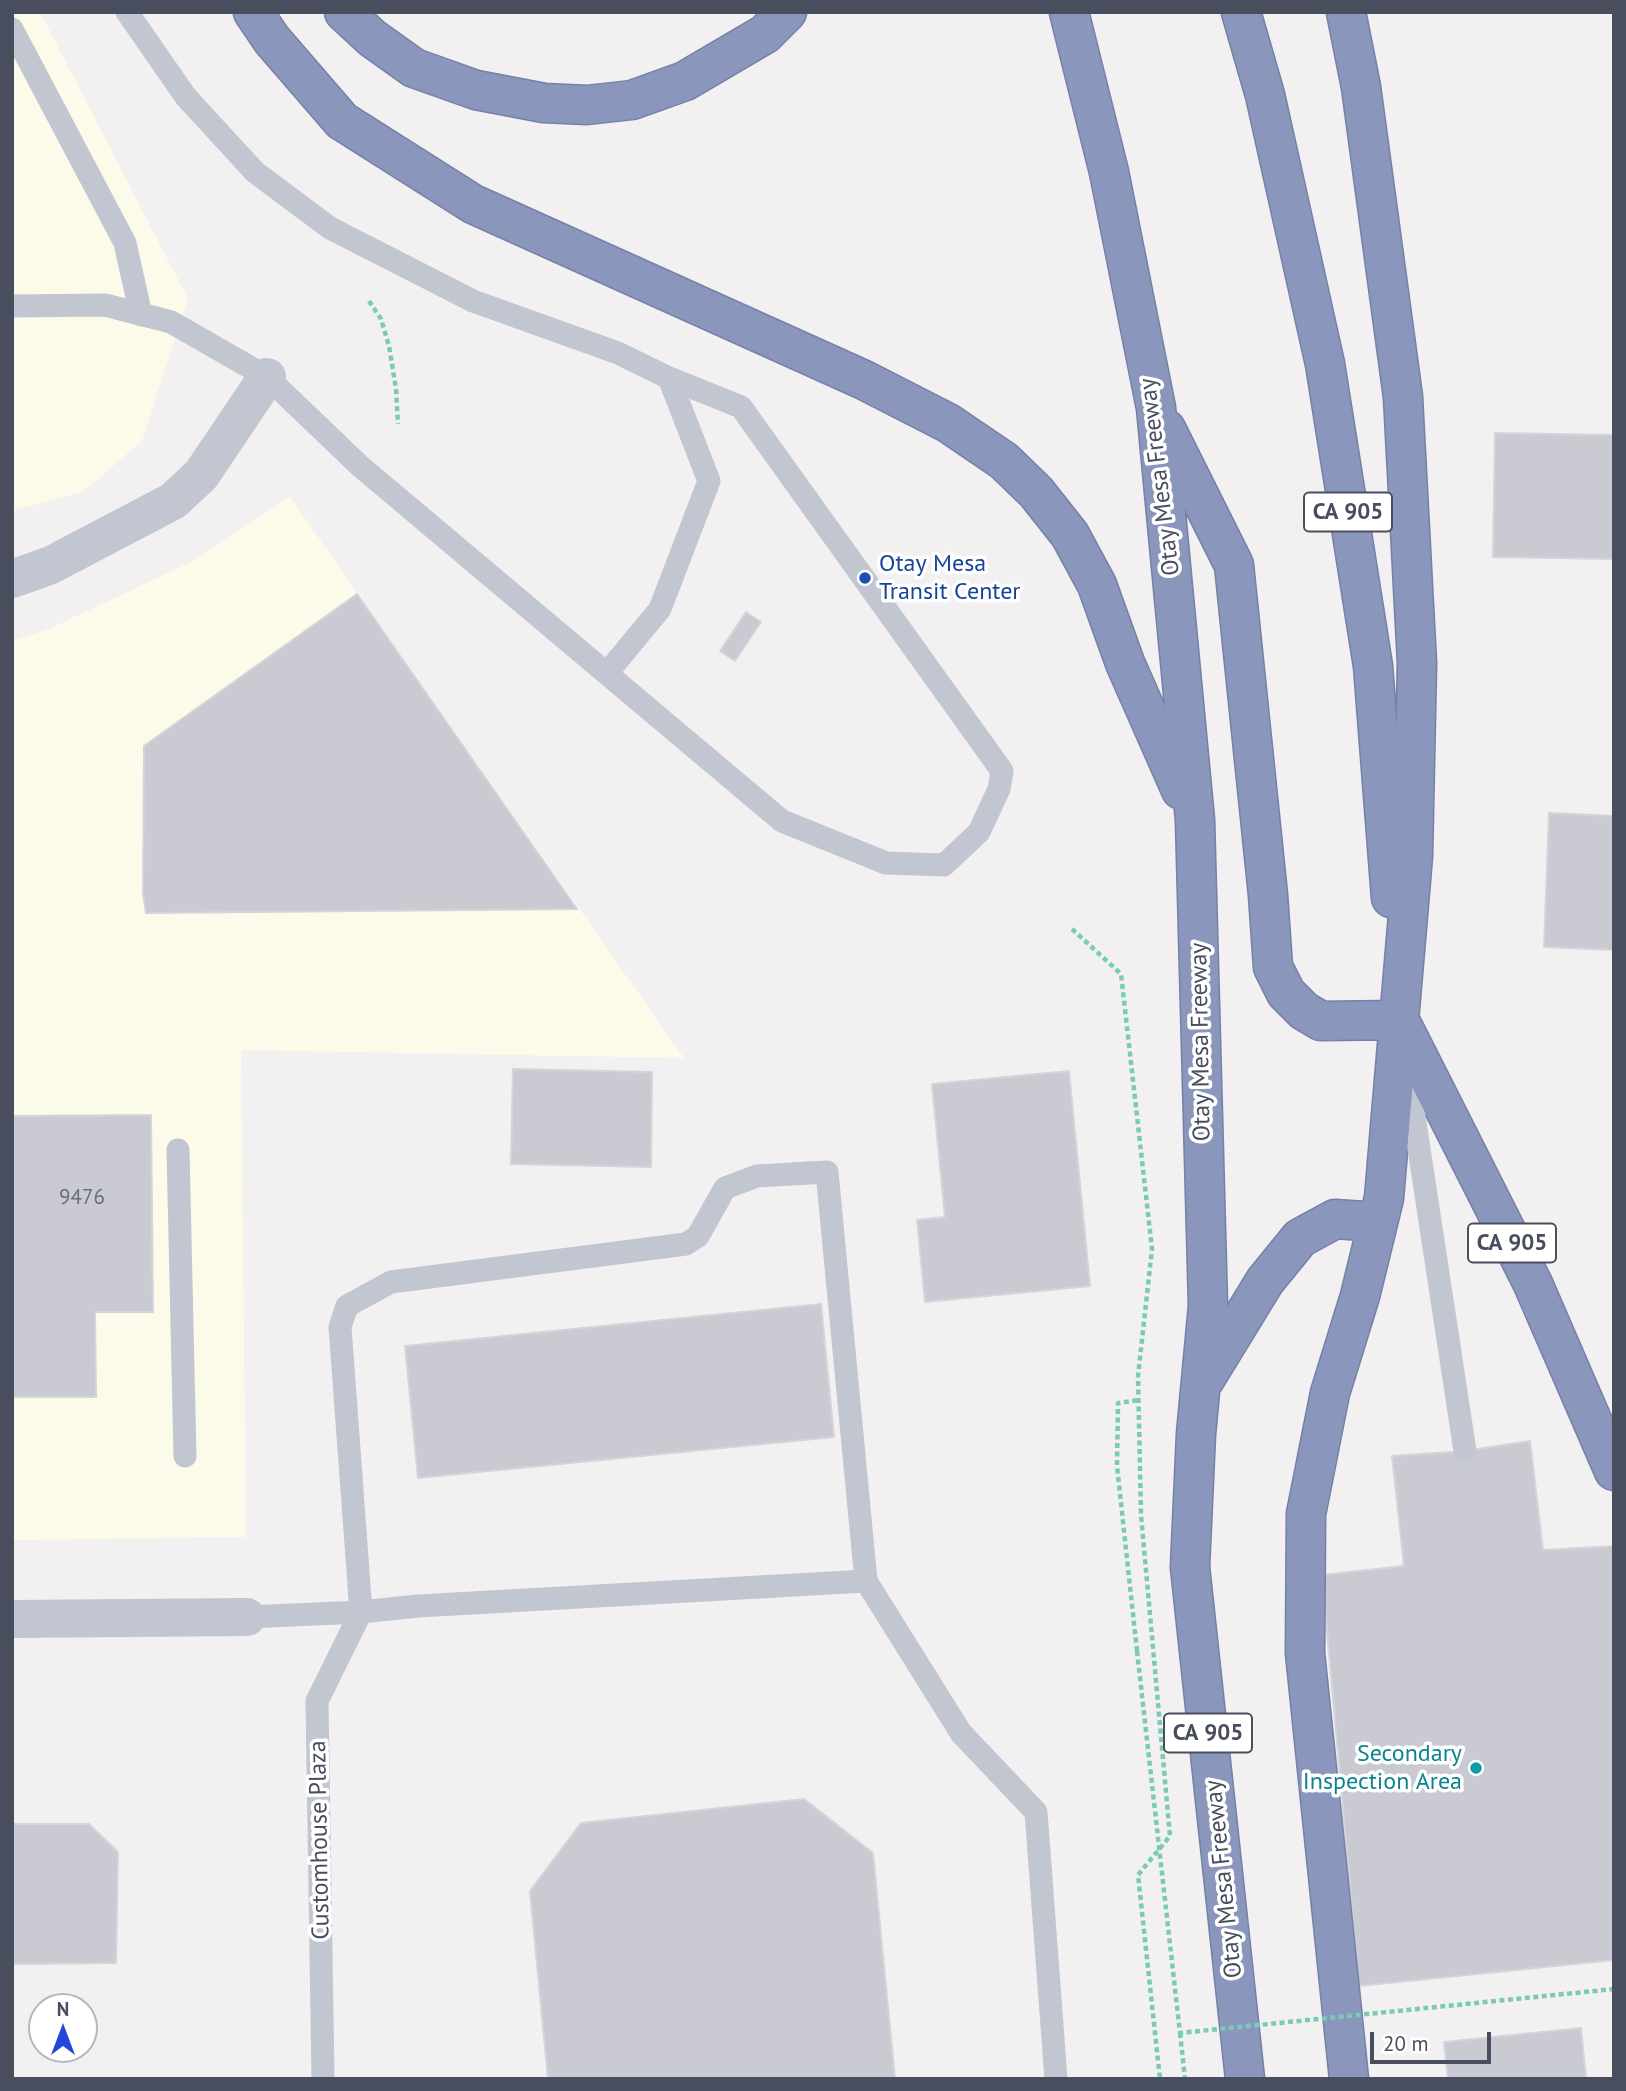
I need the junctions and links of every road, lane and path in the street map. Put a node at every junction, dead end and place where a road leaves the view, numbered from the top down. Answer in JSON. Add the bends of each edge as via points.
{"nodes":[{"id":1,"x":127,"y":12,"type":"edge"},
{"id":2,"x":253,"y":12,"type":"edge"},
{"id":3,"x":344,"y":12,"type":"edge"},
{"id":4,"x":787,"y":12,"type":"edge"},
{"id":5,"x":1069,"y":12,"type":"edge"},
{"id":6,"x":1241,"y":12,"type":"edge"},
{"id":7,"x":1346,"y":12,"type":"edge"},
{"id":8,"x":12,"y":29,"type":"edge"},
{"id":9,"x":369,"y":300,"type":"dead end"},
{"id":10,"x":12,"y":306,"type":"edge"},
{"id":11,"x":141,"y":315,"type":"junction"},
{"id":12,"x":267,"y":377,"type":"junction"},
{"id":13,"x":669,"y":378,"type":"junction"},
{"id":14,"x":1156,"y":408,"type":"junction"},
{"id":15,"x":398,"y":424,"type":"dead end"},
{"id":16,"x":12,"y":579,"type":"edge"},
{"id":17,"x":607,"y":673,"type":"junction"},
{"id":18,"x":1195,"y":820,"type":"junction"},
{"id":19,"x":1072,"y":929,"type":"dead end"},
{"id":20,"x":1400,"y":1020,"type":"junction"},
{"id":21,"x":178,"y":1150,"type":"dead end"},
{"id":22,"x":1378,"y":1222,"type":"junction"},
{"id":23,"x":1200,"y":1387,"type":"junction"},
{"id":24,"x":1139,"y":1400,"type":"junction"},
{"id":25,"x":1465,"y":1451,"type":"dead end"},
{"id":26,"x":185,"y":1456,"type":"dead end"},
{"id":27,"x":1614,"y":1471,"type":"edge"},
{"id":28,"x":866,"y":1581,"type":"junction"},
{"id":29,"x":361,"y":1612,"type":"junction"},
{"id":30,"x":247,"y":1617,"type":"joint"},
{"id":31,"x":12,"y":1619,"type":"edge"},
{"id":32,"x":1614,"y":1990,"type":"edge"},
{"id":33,"x":1180,"y":2033,"type":"junction"},
{"id":34,"x":323,"y":2079,"type":"edge"},
{"id":35,"x":1056,"y":2079,"type":"edge"},
{"id":36,"x":1160,"y":2079,"type":"edge"},
{"id":37,"x":1185,"y":2079,"type":"edge"},
{"id":38,"x":1245,"y":2079,"type":"edge"},
{"id":39,"x":1349,"y":2079,"type":"edge"}],
"edges":[{"from":1,"to":13,"type":"lane","via":[[186,97],[255,173],[330,228],[473,300],[618,353]]},
{"from":2,"to":18,"type":"highway","via":[[342,121],[473,204],[864,380],[948,423],[1004,461],[1037,492],[1070,535],[1097,585],[1125,663]]},
{"from":3,"to":4,"type":"highway","via":[[414,68],[476,90],[544,103],[587,105],[632,100],[685,81],[765,34]]},
{"from":5,"to":14,"type":"highway","name":"Otay Mesa Freeway","number":"CA 905","via":[[1109,173]]},
{"from":6,"to":20,"type":"highway","number":"CA 905","via":[[1265,95],[1325,364],[1373,666]]},
{"from":7,"to":20,"type":"highway","via":[[1361,87],[1403,397],[1412,565],[1417,663],[1413,856]]},
{"from":8,"to":11,"type":"lane","via":[[125,243]]},
{"from":9,"to":15,"type":"path","via":[[381,318],[389,346]]},
{"from":10,"to":11,"type":"lane","via":[[105,305]]},
{"from":11,"to":12,"type":"lane","via":[[171,322]]},
{"from":12,"to":16,"type":"street","via":[[201,475],[173,501],[51,565]]},
{"from":12,"to":17,"type":"lane","via":[[360,466]]},
{"from":13,"to":17,"type":"lane","via":[[709,481],[660,609]]},
{"from":13,"to":17,"type":"lane","via":[[741,407],[1002,772],[999,789],[979,832],[944,865],[886,863],[782,821]]},
{"from":14,"to":18,"type":"highway","name":"Otay Mesa Freeway","number":"CA 905"},
{"from":14,"to":20,"type":"highway","via":[[1234,565],[1273,967],[1286,993],[1321,1021]]},
{"from":18,"to":23,"type":"highway","name":"Otay Mesa Freeway","number":"CA 905","via":[[1208,1306]]},
{"from":19,"to":24,"type":"path","via":[[1121,974],[1152,1249]]},
{"from":20,"to":22,"type":"highway"},
{"from":20,"to":25,"type":"lane"},
{"from":20,"to":27,"type":"highway","number":"CA 905","via":[[1532,1284]]},
{"from":21,"to":26,"type":"lane"},
{"from":22,"to":23,"type":"highway","via":[[1335,1219],[1300,1238],[1265,1281]]},
{"from":22,"to":39,"type":"highway","via":[[1330,1393],[1306,1514],[1305,1653]]},
{"from":23,"to":38,"type":"highway","name":"Otay Mesa Freeway","number":"CA 905","via":[[1190,1567]]},
{"from":24,"to":33,"type":"path","bridge":true,"via":[[1118,1403],[1117,1466]]},
{"from":24,"to":36,"type":"path","via":[[1141,1515],[1170,1836],[1138,1875]]},
{"from":28,"to":29,"type":"lane"},
{"from":28,"to":29,"type":"lane","via":[[827,1172],[800,1173],[757,1176],[725,1188],[698,1236],[686,1244],[391,1282],[347,1307],[341,1327]]},
{"from":28,"to":35,"type":"lane","via":[[961,1733],[1036,1812]]},
{"from":29,"to":30,"type":"lane"},
{"from":29,"to":34,"type":"lane","name":"Customhouse Plaza","via":[[317,1701]]},
{"from":30,"to":31,"type":"street"},
{"from":32,"to":33,"type":"path","bridge":true},
{"from":33,"to":37,"type":"path"}]}
